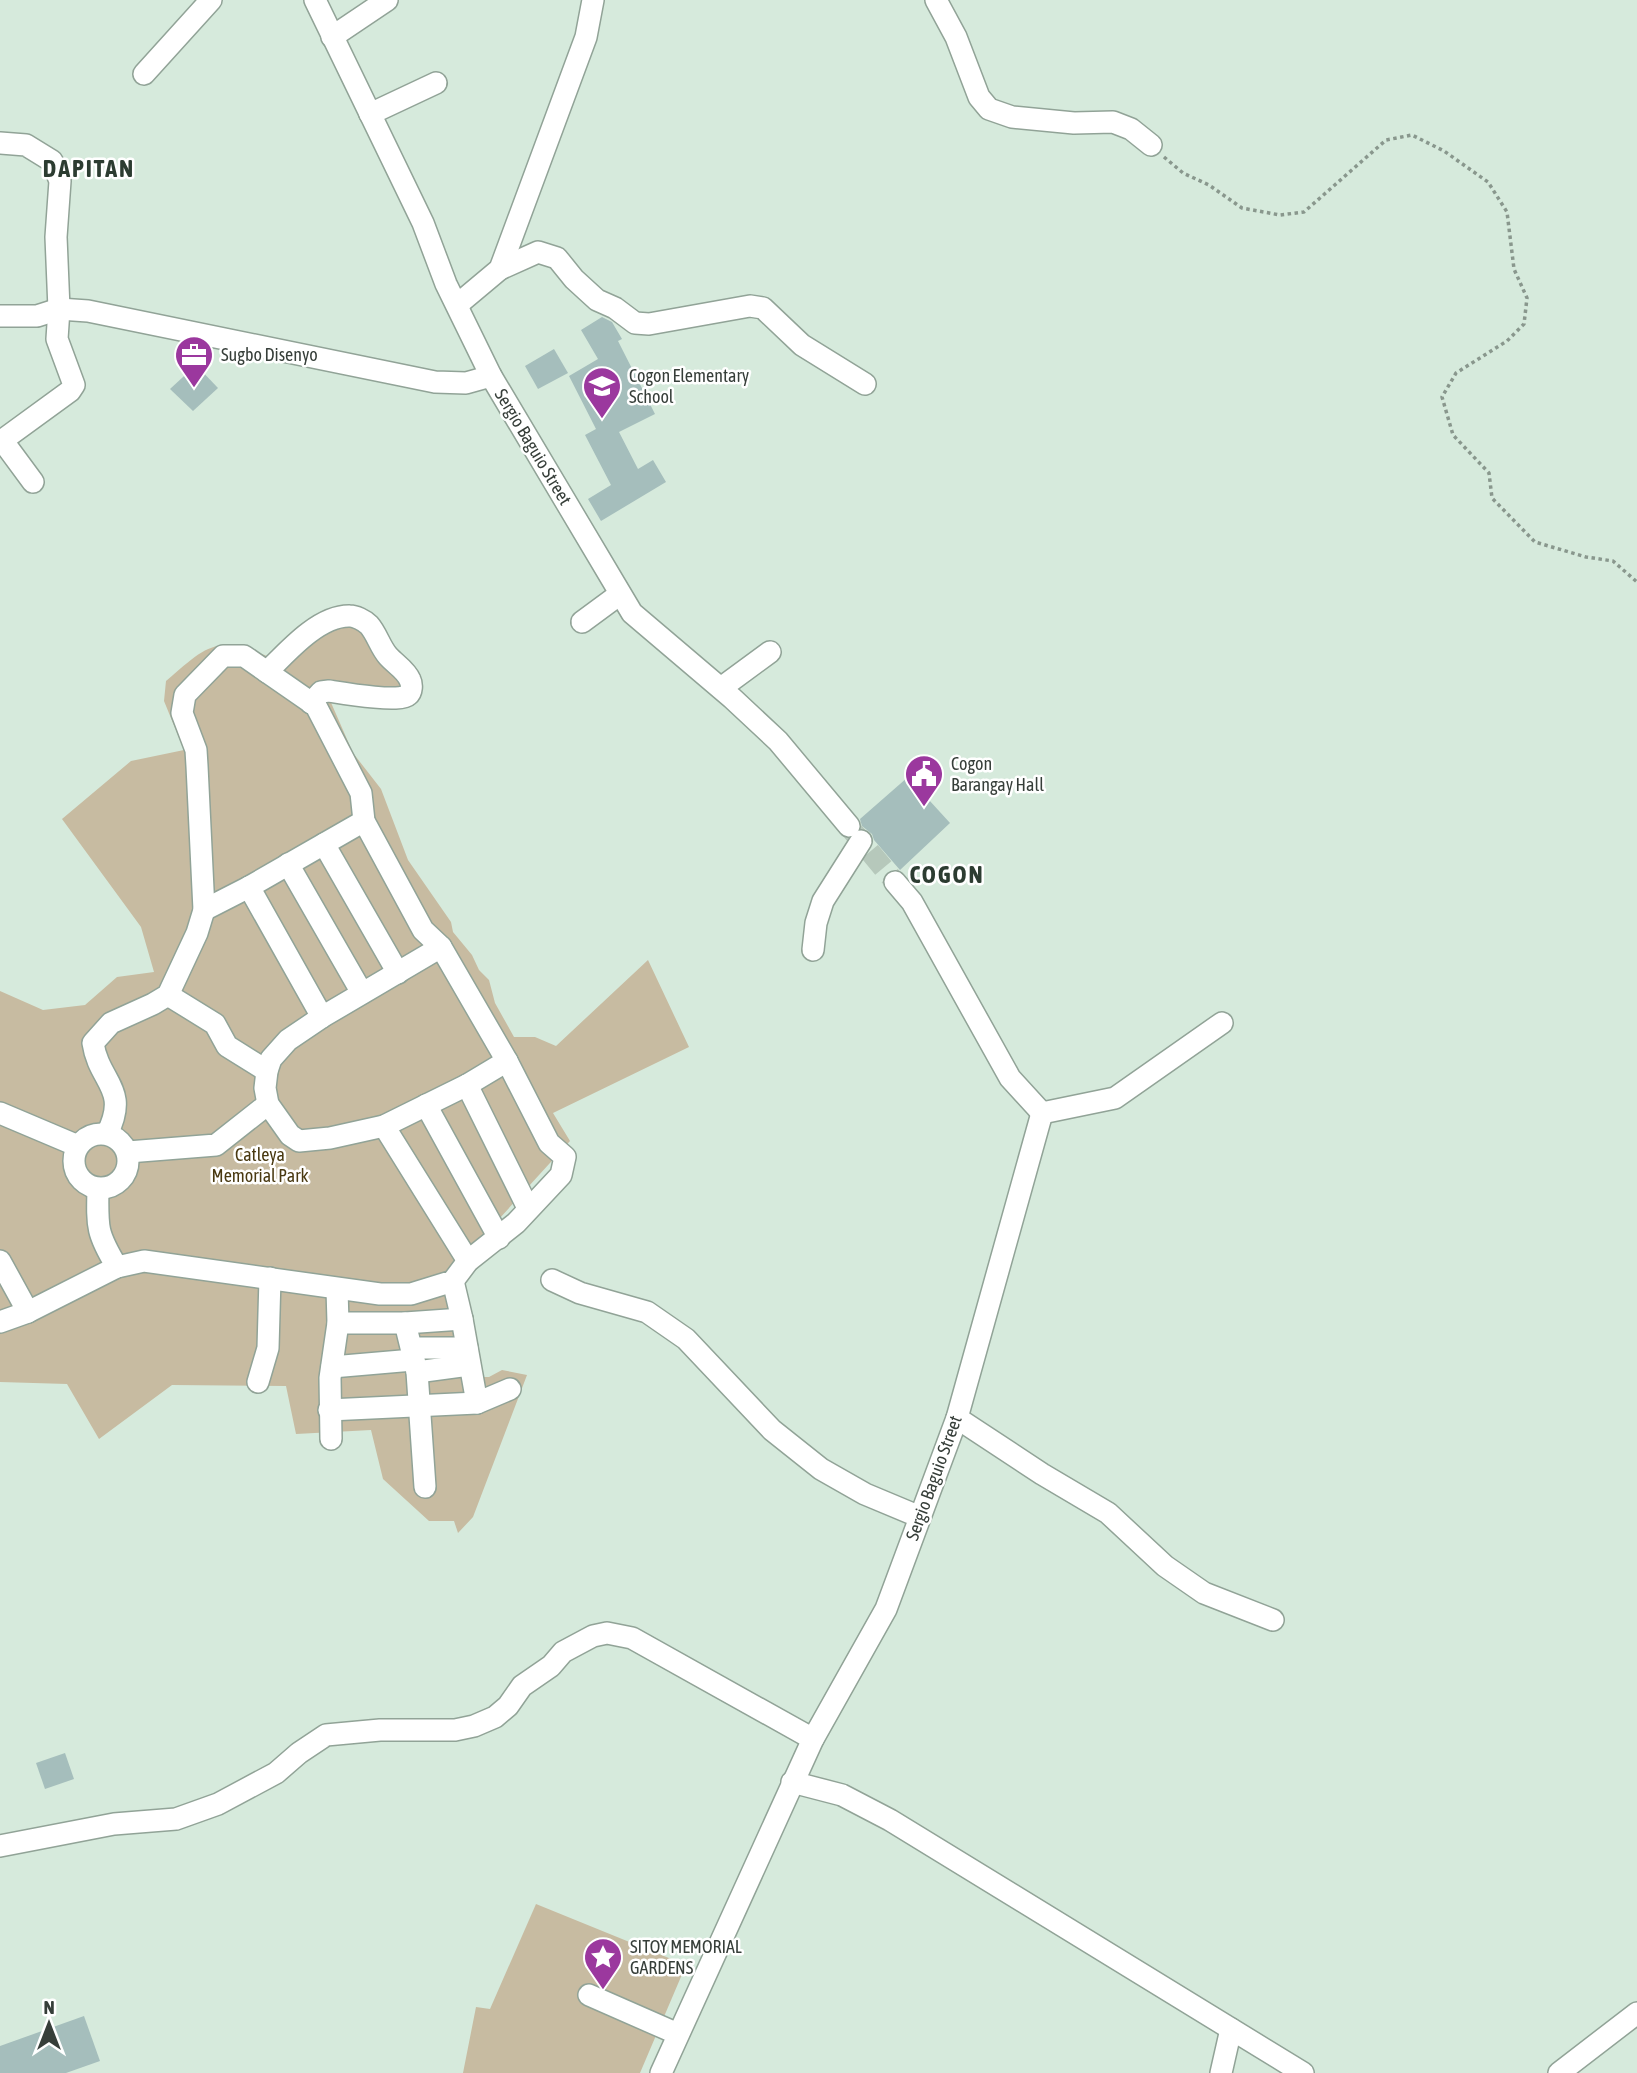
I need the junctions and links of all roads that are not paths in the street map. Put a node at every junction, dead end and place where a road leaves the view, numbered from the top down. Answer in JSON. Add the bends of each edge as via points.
{"nodes":[{"id":1,"x":211,"y":0,"type":"edge"},
{"id":2,"x":315,"y":0,"type":"edge"},
{"id":3,"x":387,"y":0,"type":"edge"},
{"id":4,"x":593,"y":0,"type":"edge"},
{"id":5,"x":936,"y":0,"type":"edge"},
{"id":6,"x":332,"y":37,"type":"junction"},
{"id":7,"x":144,"y":74,"type":"dead end"},
{"id":8,"x":436,"y":83,"type":"dead end"},
{"id":9,"x":370,"y":114,"type":"junction"},
{"id":10,"x":0,"y":143,"type":"edge"},
{"id":11,"x":1151,"y":145,"type":"road end"},
{"id":12,"x":500,"y":270,"type":"junction"},
{"id":13,"x":457,"y":304,"type":"junction"},
{"id":14,"x":59,"y":309,"type":"junction"},
{"id":15,"x":0,"y":316,"type":"edge"},
{"id":16,"x":491,"y":376,"type":"junction"},
{"id":17,"x":864,"y":384,"type":"dead end"},
{"id":18,"x":1,"y":441,"type":"edge"},
{"id":19,"x":33,"y":482,"type":"dead end"},
{"id":20,"x":620,"y":594,"type":"junction"},
{"id":21,"x":582,"y":622,"type":"dead end"},
{"id":22,"x":770,"y":652,"type":"dead end"},
{"id":23,"x":268,"y":672,"type":"junction"},
{"id":24,"x":721,"y":688,"type":"junction"},
{"id":25,"x":311,"y":703,"type":"junction"},
{"id":26,"x":364,"y":821,"type":"junction"},
{"id":27,"x":324,"y":844,"type":"junction"},
{"id":28,"x":288,"y":864,"type":"junction"},
{"id":29,"x":895,"y":882,"type":"tunnel mouth"},
{"id":30,"x":249,"y":887,"type":"junction"},
{"id":31,"x":204,"y":909,"type":"junction"},
{"id":32,"x":441,"y":947,"type":"junction"},
{"id":33,"x":813,"y":950,"type":"dead end"},
{"id":34,"x":398,"y":973,"type":"junction"},
{"id":35,"x":362,"y":993,"type":"junction"},
{"id":36,"x":168,"y":995,"type":"junction"},
{"id":37,"x":322,"y":1017,"type":"junction"},
{"id":38,"x":1222,"y":1023,"type":"dead end"},
{"id":39,"x":507,"y":1061,"type":"junction"},
{"id":40,"x":268,"y":1071,"type":"junction"},
{"id":41,"x":467,"y":1085,"type":"junction"},
{"id":42,"x":268,"y":1104,"type":"junction"},
{"id":43,"x":426,"y":1105,"type":"junction"},
{"id":44,"x":0,"y":1113,"type":"edge"},
{"id":45,"x":1042,"y":1113,"type":"junction"},
{"id":46,"x":384,"y":1126,"type":"junction"},
{"id":47,"x":107,"y":1135,"type":"junction"},
{"id":48,"x":78,"y":1146,"type":"junction"},
{"id":49,"x":128,"y":1152,"type":"junction"},
{"id":50,"x":98,"y":1189,"type":"junction"},
{"id":51,"x":528,"y":1208,"type":"junction"},
{"id":52,"x":499,"y":1238,"type":"junction"},
{"id":53,"x":0,"y":1261,"type":"edge"},
{"id":54,"x":468,"y":1261,"type":"junction"},
{"id":55,"x":117,"y":1267,"type":"junction"},
{"id":56,"x":270,"y":1278,"type":"junction"},
{"id":57,"x":552,"y":1280,"type":"dead end"},
{"id":58,"x":453,"y":1281,"type":"junction"},
{"id":59,"x":337,"y":1289,"type":"junction"},
{"id":60,"x":28,"y":1312,"type":"junction"},
{"id":61,"x":462,"y":1319,"type":"junction"},
{"id":62,"x":0,"y":1322,"type":"edge"},
{"id":63,"x":338,"y":1323,"type":"junction"},
{"id":64,"x":405,"y":1323,"type":"junction"},
{"id":65,"x":468,"y":1357,"type":"junction"},
{"id":66,"x":414,"y":1360,"type":"junction"},
{"id":67,"x":332,"y":1367,"type":"junction"},
{"id":68,"x":258,"y":1382,"type":"dead end"},
{"id":69,"x":510,"y":1389,"type":"dead end"},
{"id":70,"x":477,"y":1403,"type":"junction"},
{"id":71,"x":418,"y":1406,"type":"junction"},
{"id":72,"x":329,"y":1409,"type":"junction"},
{"id":73,"x":957,"y":1418,"type":"junction"},
{"id":74,"x":331,"y":1439,"type":"dead end"},
{"id":75,"x":425,"y":1487,"type":"dead end"},
{"id":76,"x":920,"y":1517,"type":"junction"},
{"id":77,"x":1273,"y":1620,"type":"dead end"},
{"id":78,"x":813,"y":1739,"type":"junction"},
{"id":79,"x":792,"y":1782,"type":"junction"},
{"id":80,"x":0,"y":1846,"type":"edge"},
{"id":81,"x":589,"y":1995,"type":"dead end"},
{"id":82,"x":1637,"y":2013,"type":"edge"},
{"id":83,"x":1231,"y":2029,"type":"junction"},
{"id":84,"x":678,"y":2034,"type":"junction"},
{"id":85,"x":661,"y":2073,"type":"edge"},
{"id":86,"x":1221,"y":2073,"type":"edge"},
{"id":87,"x":1303,"y":2073,"type":"edge"},
{"id":88,"x":1559,"y":2073,"type":"edge"}],
"edges":[{"from":1,"to":7,"type":"street"},
{"from":2,"to":6,"type":"street","name":"Sergio Baguio Street"},
{"from":3,"to":6,"type":"street"},
{"from":4,"to":12,"type":"street","via":[[586,37]]},
{"from":5,"to":11,"type":"street","via":[[989,110],[1074,123],[1113,122]]},
{"from":6,"to":9,"type":"street","name":"Sergio Baguio Street"},
{"from":8,"to":9,"type":"street"},
{"from":9,"to":13,"type":"street","name":"Sergio Baguio Street","via":[[424,223]]},
{"from":10,"to":14,"type":"street","via":[[26,145],[52,161],[60,181],[56,237]]},
{"from":12,"to":13,"type":"street"},
{"from":12,"to":17,"type":"street","via":[[538,252],[557,258],[592,297],[635,323],[763,308],[802,345]]},
{"from":13,"to":16,"type":"street","name":"Sergio Baguio Street"},
{"from":14,"to":15,"type":"street","via":[[37,316]]},
{"from":14,"to":16,"type":"street","via":[[88,311],[435,382],[466,383]]},
{"from":14,"to":18,"type":"street","via":[[57,339],[74,385]]},
{"from":16,"to":20,"type":"street","name":"Sergio Baguio Street"},
{"from":18,"to":19,"type":"street"},
{"from":20,"to":21,"type":"street"},
{"from":20,"to":24,"type":"street","name":"Sergio Baguio Street","via":[[632,613]]},
{"from":22,"to":24,"type":"street"},
{"from":23,"to":25,"type":"street"},
{"from":23,"to":25,"type":"street","via":[[298,640],[324,624],[353,616],[368,624],[382,649],[411,681],[405,697],[329,691],[321,692]]},
{"from":23,"to":31,"type":"street","via":[[244,656],[223,656],[185,695],[182,713],[196,750]]},
{"from":24,"to":33,"type":"street","name":"Sergio Baguio Street","via":[[778,741],[855,834],[823,901]]},
{"from":25,"to":26,"type":"street","via":[[361,793]]},
{"from":26,"to":27,"type":"street"},
{"from":26,"to":32,"type":"street","via":[[424,930]]},
{"from":27,"to":28,"type":"street"},
{"from":27,"to":34,"type":"street"},
{"from":28,"to":30,"type":"street"},
{"from":28,"to":35,"type":"street"},
{"from":29,"to":45,"type":"street","via":[[912,902],[1010,1078]]},
{"from":30,"to":31,"type":"street"},
{"from":30,"to":37,"type":"street"},
{"from":31,"to":36,"type":"street"},
{"from":32,"to":34,"type":"street"},
{"from":32,"to":39,"type":"street"},
{"from":34,"to":35,"type":"street"},
{"from":35,"to":37,"type":"street"},
{"from":36,"to":40,"type":"street","via":[[215,1024],[227,1046]]},
{"from":36,"to":47,"type":"street","via":[[111,1023],[93,1043],[114,1093],[116,1116]]},
{"from":37,"to":40,"type":"street","via":[[288,1040],[271,1059]]},
{"from":38,"to":45,"type":"street","via":[[1115,1098]]},
{"from":39,"to":41,"type":"street"},
{"from":39,"to":51,"type":"street","via":[[550,1143],[565,1157],[561,1175]]},
{"from":40,"to":42,"type":"street"},
{"from":41,"to":43,"type":"street"},
{"from":41,"to":51,"type":"street"},
{"from":42,"to":46,"type":"street","via":[[299,1141]]},
{"from":42,"to":49,"type":"street","via":[[216,1145]]},
{"from":43,"to":46,"type":"street"},
{"from":43,"to":52,"type":"street"},
{"from":44,"to":48,"type":"street"},
{"from":45,"to":73,"type":"street","name":"Sergio Baguio Street"},
{"from":46,"to":54,"type":"street"},
{"from":47,"to":48,"type":"street","via":[[86,1138]]},
{"from":47,"to":49,"type":"street","via":[[120,1141]]},
{"from":48,"to":50,"type":"street","via":[[76,1173],[85,1184]]},
{"from":49,"to":50,"type":"street","via":[[129,1166],[123,1179]]},
{"from":50,"to":55,"type":"street","via":[[102,1244]]},
{"from":51,"to":52,"type":"street"},
{"from":52,"to":54,"type":"street"},
{"from":53,"to":60,"type":"street"},
{"from":54,"to":58,"type":"street"},
{"from":55,"to":56,"type":"street","via":[[144,1261]]},
{"from":55,"to":60,"type":"street"},
{"from":56,"to":59,"type":"street"},
{"from":56,"to":68,"type":"street","via":[[268,1348]]},
{"from":57,"to":76,"type":"street","via":[[648,1312],[686,1339],[772,1430],[821,1469]]},
{"from":58,"to":59,"type":"street","via":[[411,1294]]},
{"from":58,"to":61,"type":"street"},
{"from":59,"to":63,"type":"street"},
{"from":60,"to":62,"type":"street"},
{"from":61,"to":64,"type":"street"},
{"from":61,"to":65,"type":"street"},
{"from":63,"to":64,"type":"street"},
{"from":63,"to":67,"type":"street"},
{"from":64,"to":66,"type":"street"},
{"from":65,"to":66,"type":"street"},
{"from":65,"to":70,"type":"street"},
{"from":66,"to":67,"type":"street"},
{"from":66,"to":71,"type":"street"},
{"from":67,"to":72,"type":"street"},
{"from":69,"to":70,"type":"street"},
{"from":70,"to":71,"type":"street"},
{"from":71,"to":72,"type":"street"},
{"from":71,"to":75,"type":"street"},
{"from":72,"to":74,"type":"street"},
{"from":73,"to":76,"type":"street","name":"Sergio Baguio Street"},
{"from":73,"to":77,"type":"street","via":[[1108,1513],[1165,1566],[1204,1593]]},
{"from":76,"to":78,"type":"street","name":"Sergio Baguio Street","via":[[886,1609]]},
{"from":78,"to":79,"type":"street","name":"Sergio Baguio Street"},
{"from":78,"to":80,"type":"street","via":[[632,1638],[607,1633],[564,1652],[522,1686],[495,1717],[474,1726],[326,1735],[276,1773],[218,1804],[176,1819],[114,1824]]},
{"from":79,"to":83,"type":"street","via":[[867,1806]]},
{"from":79,"to":84,"type":"street","name":"Sergio Baguio Street"},
{"from":81,"to":84,"type":"street"},
{"from":82,"to":88,"type":"street"},
{"from":83,"to":86,"type":"street"},
{"from":83,"to":87,"type":"street"},
{"from":84,"to":85,"type":"street","name":"Sergio Baguio Street"}]}
